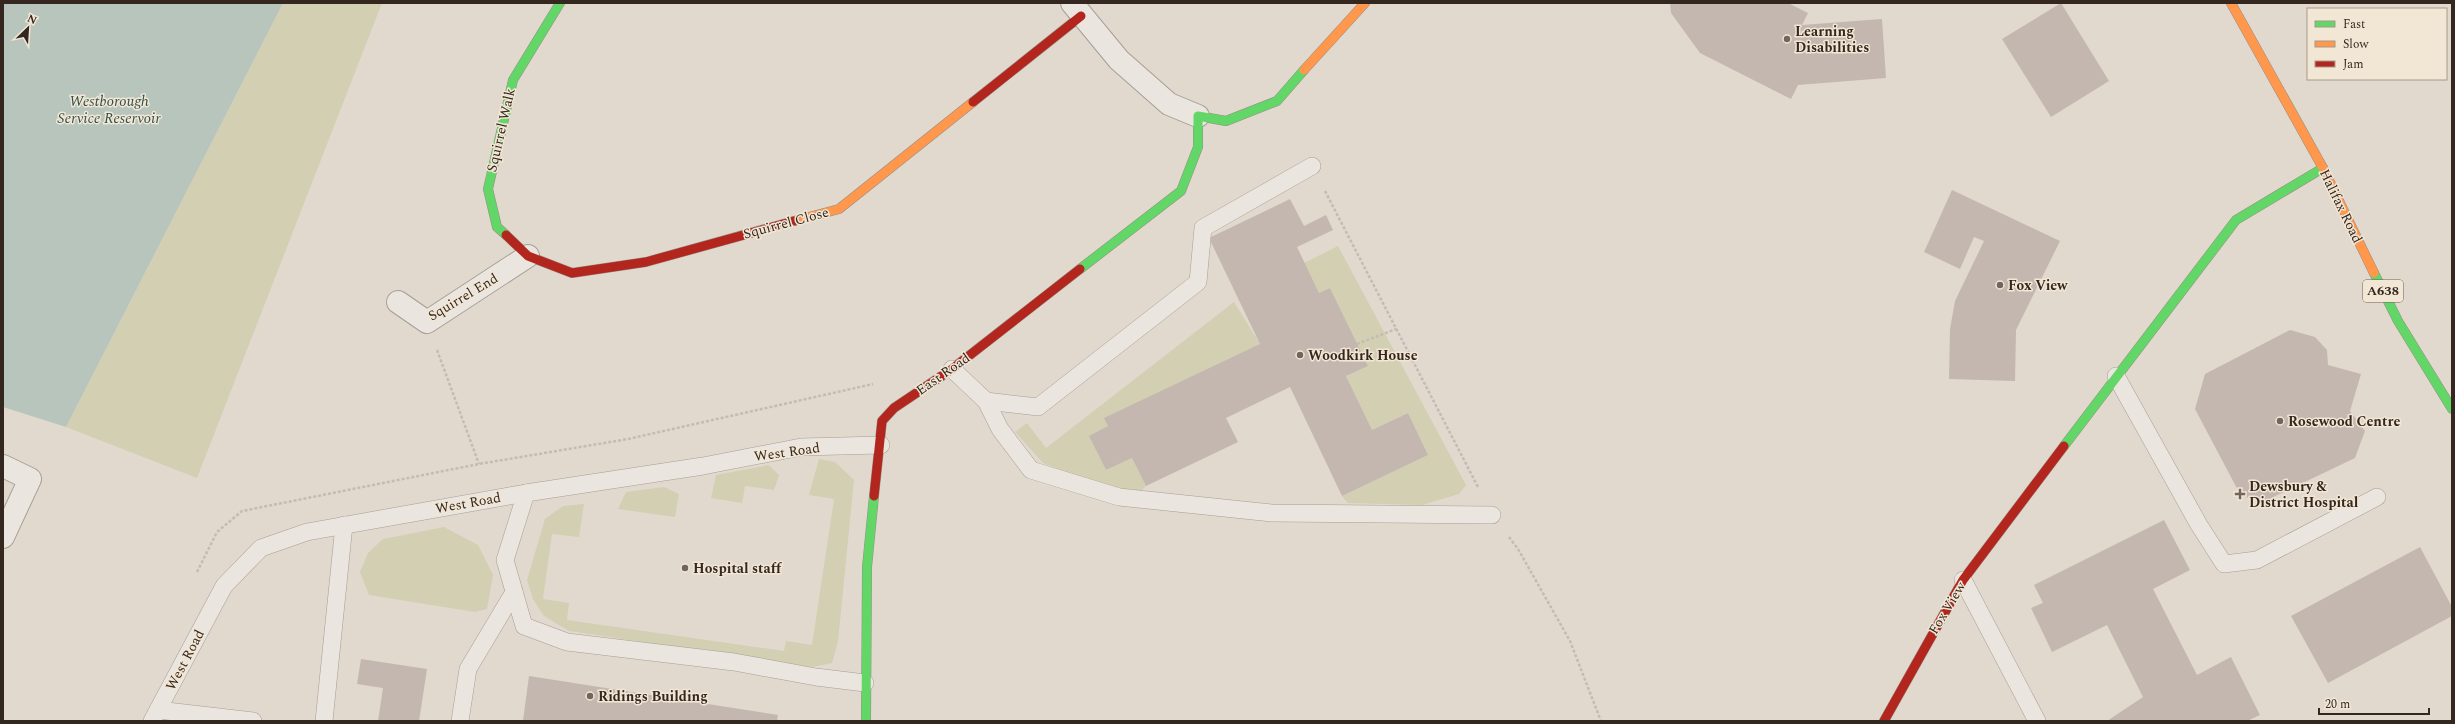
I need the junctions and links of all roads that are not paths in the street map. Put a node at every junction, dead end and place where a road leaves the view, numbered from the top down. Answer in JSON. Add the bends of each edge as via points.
{"nodes":[{"id":1,"x":560,"y":3,"type":"edge"},
{"id":2,"x":1365,"y":3,"type":"edge"},
{"id":3,"x":2231,"y":3,"type":"edge"},
{"id":4,"x":1076,"y":10,"type":"edge"},
{"id":5,"x":1198,"y":116,"type":"junction"},
{"id":6,"x":1312,"y":166,"type":"road end"},
{"id":7,"x":2323,"y":168,"type":"junction"},
{"id":8,"x":528,"y":256,"type":"junction"},
{"id":9,"x":398,"y":302,"type":"dead end"},
{"id":10,"x":952,"y":369,"type":"junction"},
{"id":11,"x":2116,"y":376,"type":"junction"},
{"id":12,"x":986,"y":401,"type":"junction"},
{"id":13,"x":2452,"y":408,"type":"edge"},
{"id":14,"x":881,"y":445,"type":"junction"},
{"id":15,"x":3,"y":466,"type":"edge"},
{"id":16,"x":526,"y":493,"type":"junction"},
{"id":17,"x":2377,"y":497,"type":"dead end"},
{"id":18,"x":1492,"y":515,"type":"road end"},
{"id":19,"x":344,"y":525,"type":"junction"},
{"id":20,"x":3,"y":537,"type":"edge"},
{"id":21,"x":1963,"y":580,"type":"junction"},
{"id":22,"x":514,"y":592,"type":"junction"},
{"id":23,"x":865,"y":683,"type":"junction"},
{"id":24,"x":155,"y":716,"type":"edge"},
{"id":25,"x":254,"y":721,"type":"edge"},
{"id":26,"x":324,"y":721,"type":"edge"},
{"id":27,"x":460,"y":721,"type":"edge"},
{"id":28,"x":866,"y":721,"type":"edge"},
{"id":29,"x":1884,"y":721,"type":"edge"},
{"id":30,"x":2037,"y":721,"type":"edge"}],
"edges":[{"from":1,"to":8,"type":"street","name":"Squirrel Walk","via":[[513,80],[488,189],[497,227]]},
{"from":2,"to":5,"type":"street","via":[[1278,101],[1226,120]]},
{"from":3,"to":7,"type":"street","name":"Halifax Road","number":"A638"},
{"from":4,"to":5,"type":"street","via":[[1119,60],[1169,104]]},
{"from":4,"to":8,"type":"street","name":"Squirrel Close","via":[[839,209],[646,262],[594,270],[572,273]]},
{"from":5,"to":10,"type":"street","name":"East Road","via":[[1198,147],[1181,191]]},
{"from":6,"to":12,"type":"lane","via":[[1203,228],[1198,282],[1038,407]]},
{"from":7,"to":11,"type":"street","name":"Fox View","via":[[2236,220]]},
{"from":7,"to":13,"type":"street","name":"Halifax Road","number":"A638","via":[[2398,321]]},
{"from":8,"to":9,"type":"street","name":"Squirrel End","via":[[427,322]]},
{"from":10,"to":12,"type":"lane"},
{"from":10,"to":14,"type":"street","name":"East Road","via":[[894,408],[882,420]]},
{"from":11,"to":17,"type":"lane","via":[[2199,525],[2224,564],[2257,560]]},
{"from":11,"to":21,"type":"street","name":"Fox View"},
{"from":12,"to":18,"type":"lane","via":[[1000,429],[1031,470],[1119,497],[1272,513]]},
{"from":14,"to":16,"type":"lane","name":"West Road","via":[[801,447],[703,466]]},
{"from":14,"to":23,"type":"street","name":"East Road","via":[[867,566]]},
{"from":15,"to":20,"type":"street","via":[[30,479]]},
{"from":16,"to":19,"type":"lane","name":"West Road"},
{"from":16,"to":22,"type":"lane","via":[[505,560]]},
{"from":19,"to":24,"type":"lane","name":"West Road","via":[[307,532],[261,548],[224,586]]},
{"from":19,"to":26,"type":"lane"},
{"from":21,"to":29,"type":"street","name":"Fox View"},
{"from":21,"to":30,"type":"lane"},
{"from":22,"to":23,"type":"lane","via":[[524,626],[567,642],[734,662]]},
{"from":22,"to":27,"type":"lane","via":[[468,670]]},
{"from":23,"to":28,"type":"street","name":"East Road"},
{"from":24,"to":25,"type":"lane"}]}
